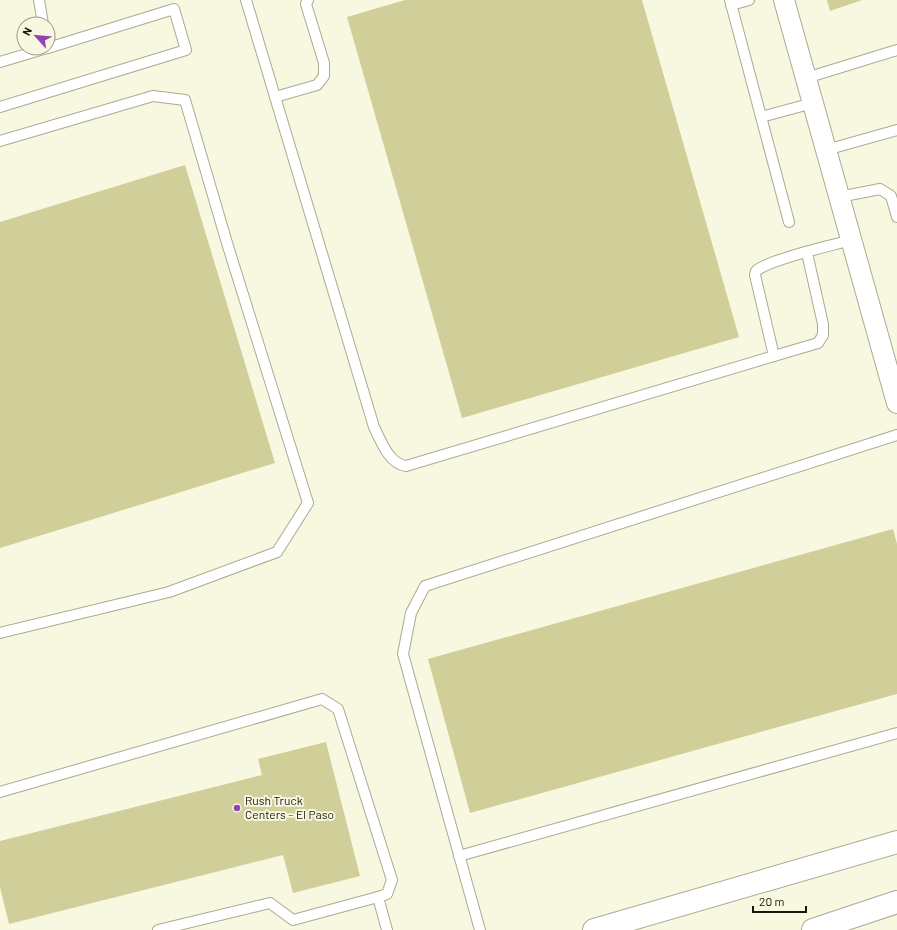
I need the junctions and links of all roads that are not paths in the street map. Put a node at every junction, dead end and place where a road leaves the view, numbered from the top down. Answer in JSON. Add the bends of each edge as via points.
{"nodes":[{"id":1,"x":40,"y":0,"type":"edge"},
{"id":2,"x":246,"y":0,"type":"edge"},
{"id":3,"x":308,"y":0,"type":"edge"},
{"id":4,"x":749,"y":0,"type":"edge"},
{"id":5,"x":784,"y":0,"type":"edge"},
{"id":6,"x":730,"y":2,"type":"edge"},
{"id":7,"x":42,"y":16,"type":"edge"},
{"id":8,"x":56,"y":45,"type":"edge"},
{"id":9,"x":897,"y":50,"type":"edge"},
{"id":10,"x":20,"y":56,"type":"edge"},
{"id":11,"x":0,"y":62,"type":"edge"},
{"id":12,"x":806,"y":78,"type":"junction"},
{"id":13,"x":275,"y":97,"type":"junction"},
{"id":14,"x":813,"y":103,"type":"junction"},
{"id":15,"x":0,"y":107,"type":"edge"},
{"id":16,"x":761,"y":117,"type":"junction"},
{"id":17,"x":897,"y":130,"type":"edge"},
{"id":18,"x":0,"y":141,"type":"edge"},
{"id":19,"x":826,"y":150,"type":"junction"},
{"id":20,"x":839,"y":197,"type":"junction"},
{"id":21,"x":897,"y":216,"type":"edge"},
{"id":22,"x":789,"y":222,"type":"dead end"},
{"id":23,"x":851,"y":240,"type":"junction"},
{"id":24,"x":807,"y":253,"type":"junction"},
{"id":25,"x":774,"y":356,"type":"junction"},
{"id":26,"x":897,"y":403,"type":"edge"},
{"id":27,"x":897,"y":435,"type":"edge"},
{"id":28,"x":0,"y":633,"type":"edge"},
{"id":29,"x":897,"y":733,"type":"edge"},
{"id":30,"x":0,"y":792,"type":"edge"},
{"id":31,"x":897,"y":842,"type":"edge"},
{"id":32,"x":459,"y":856,"type":"junction"},
{"id":33,"x":378,"y":897,"type":"junction"},
{"id":34,"x":897,"y":902,"type":"edge"},
{"id":35,"x":158,"y":930,"type":"edge"},
{"id":36,"x":387,"y":930,"type":"edge"},
{"id":37,"x":480,"y":930,"type":"edge"},
{"id":38,"x":594,"y":930,"type":"edge"},
{"id":39,"x":814,"y":930,"type":"edge"}],
"edges":[{"from":1,"to":7,"type":"lane"},
{"from":2,"to":13,"type":"lane"},
{"from":3,"to":13,"type":"lane","via":[[306,4],[324,63],[324,76],[317,85]]},
{"from":4,"to":6,"type":"lane"},
{"from":5,"to":12,"type":"street"},
{"from":6,"to":16,"type":"lane"},
{"from":8,"to":15,"type":"lane","via":[[174,9],[186,50]]},
{"from":9,"to":12,"type":"lane"},
{"from":10,"to":11,"type":"lane"},
{"from":12,"to":14,"type":"street"},
{"from":13,"to":25,"type":"lane","via":[[374,427],[391,457],[400,465]]},
{"from":14,"to":16,"type":"lane"},
{"from":14,"to":19,"type":"street"},
{"from":16,"to":22,"type":"lane"},
{"from":17,"to":19,"type":"lane"},
{"from":18,"to":28,"type":"lane","via":[[153,96],[185,100],[308,503],[277,552],[169,592]]},
{"from":19,"to":20,"type":"street"},
{"from":20,"to":21,"type":"lane","via":[[880,189],[891,196]]},
{"from":20,"to":23,"type":"street"},
{"from":23,"to":24,"type":"lane"},
{"from":23,"to":26,"type":"street"},
{"from":24,"to":25,"type":"lane","via":[[823,324],[823,335],[818,343]]},
{"from":24,"to":25,"type":"lane","via":[[774,262],[756,271]]},
{"from":27,"to":32,"type":"lane","via":[[425,586],[411,613],[404,654]]},
{"from":29,"to":32,"type":"lane"},
{"from":30,"to":33,"type":"lane","via":[[322,699],[338,709],[392,880],[387,894]]},
{"from":31,"to":38,"type":"main road"},
{"from":32,"to":37,"type":"lane"},
{"from":33,"to":35,"type":"lane","via":[[293,920],[270,903]]},
{"from":33,"to":36,"type":"lane"},
{"from":34,"to":39,"type":"main road"}]}
